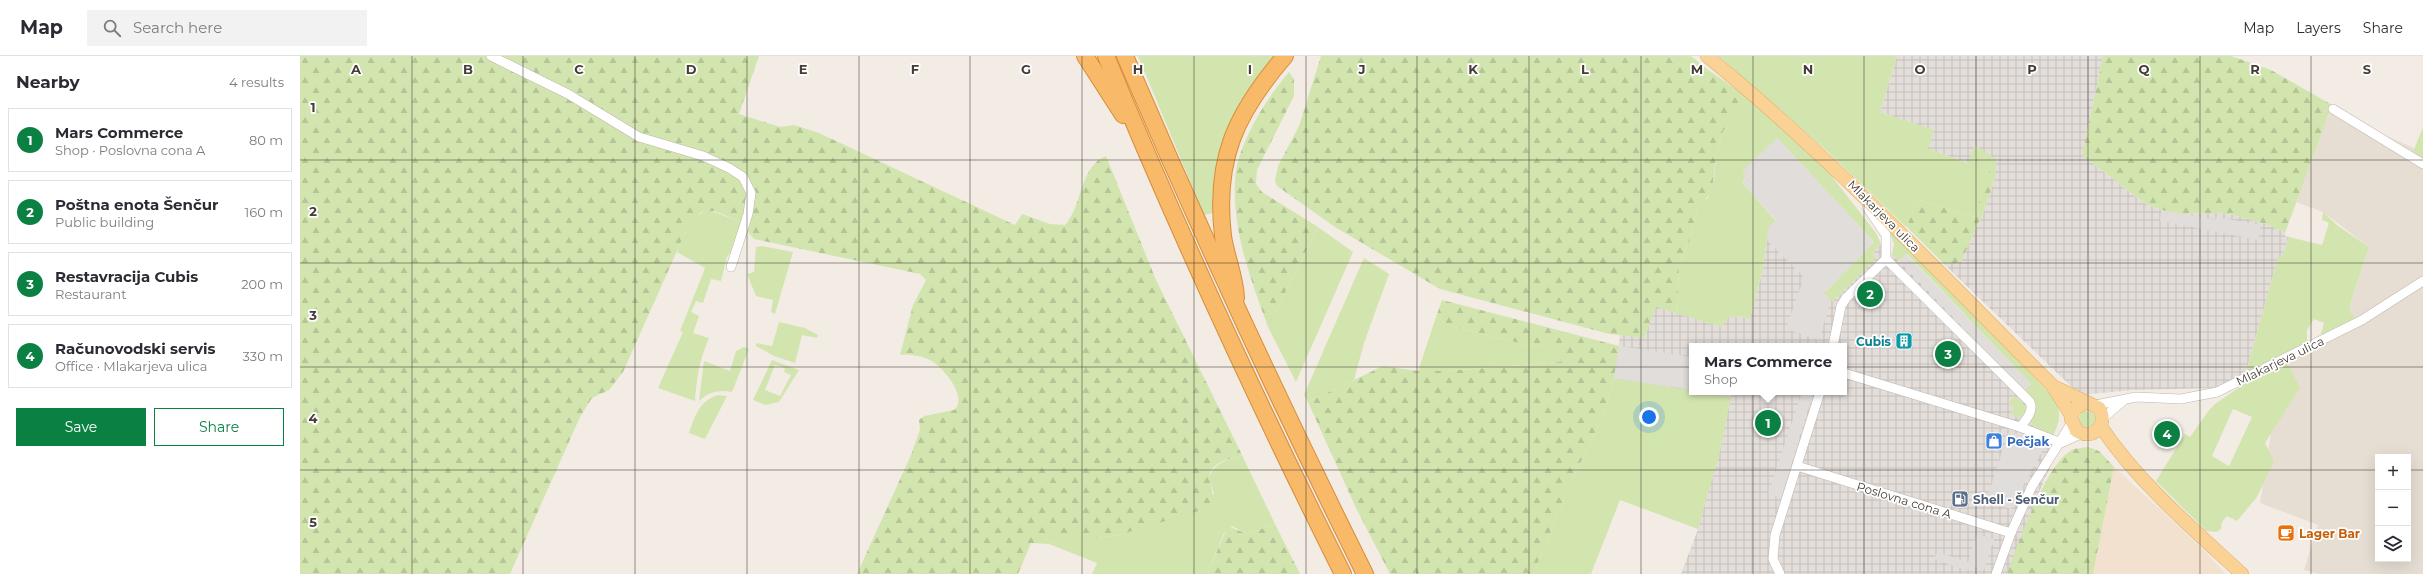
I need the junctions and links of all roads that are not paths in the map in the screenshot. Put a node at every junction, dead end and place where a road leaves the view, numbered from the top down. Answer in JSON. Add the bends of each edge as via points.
{"nodes":[{"id":1,"x":491,"y":56,"type":"edge"},
{"id":2,"x":1085,"y":56,"type":"edge"},
{"id":3,"x":1106,"y":56,"type":"edge"},
{"id":4,"x":1125,"y":56,"type":"edge"},
{"id":5,"x":1285,"y":56,"type":"edge"},
{"id":6,"x":1707,"y":56,"type":"edge"},
{"id":7,"x":2334,"y":109,"type":"dead end"},
{"id":8,"x":1136,"y":130,"type":"junction"},
{"id":9,"x":2423,"y":164,"type":"edge"},
{"id":10,"x":1848,"y":180,"type":"junction"},
{"id":11,"x":1886,"y":258,"type":"junction"},
{"id":12,"x":731,"y":267,"type":"dead end"},
{"id":13,"x":2423,"y":281,"type":"edge"},
{"id":14,"x":1236,"y":310,"type":"junction"},
{"id":15,"x":1834,"y":343,"type":"edge"},
{"id":16,"x":1847,"y":375,"type":"edge"},
{"id":17,"x":2052,"y":385,"type":"junction"},
{"id":18,"x":1819,"y":395,"type":"edge"},
{"id":19,"x":2124,"y":401,"type":"junction"},
{"id":20,"x":2091,"y":404,"type":"junction"},
{"id":21,"x":2071,"y":419,"type":"junction"},
{"id":22,"x":2020,"y":427,"type":"junction"},
{"id":23,"x":2094,"y":428,"type":"junction"},
{"id":24,"x":2061,"y":443,"type":"junction"},
{"id":25,"x":1797,"y":466,"type":"junction"},
{"id":26,"x":2011,"y":533,"type":"junction"},
{"id":27,"x":1343,"y":574,"type":"edge"},
{"id":28,"x":1365,"y":574,"type":"edge"},
{"id":29,"x":1780,"y":574,"type":"edge"},
{"id":30,"x":1996,"y":574,"type":"edge"},
{"id":31,"x":2242,"y":574,"type":"edge"}],
"edges":[{"from":1,"to":12,"type":"street","via":[[568,94],[638,137],[703,156],[743,177],[751,193],[748,214]]},
{"from":2,"to":8,"type":"highway","via":[[1116,108]]},
{"from":3,"to":8,"type":"highway"},
{"from":4,"to":14,"type":"highway"},
{"from":5,"to":14,"type":"highway","via":[[1260,84],[1247,104],[1236,127],[1222,175],[1220,206],[1223,238],[1236,282]]},
{"from":6,"to":10,"type":"main road","name":"Mlakarjeva ulica","via":[[1778,115]]},
{"from":7,"to":9,"type":"street"},
{"from":8,"to":27,"type":"highway","via":[[1244,369]]},
{"from":10,"to":11,"type":"street","via":[[1883,228]]},
{"from":10,"to":17,"type":"main road","name":"Mlakarjeva ulica"},
{"from":11,"to":15,"type":"street","via":[[1841,306]]},
{"from":11,"to":22,"type":"street","via":[[2030,402],[2031,411]]},
{"from":13,"to":19,"type":"street","name":"Mlakarjeva ulica","via":[[2362,320],[2217,392],[2181,399],[2136,398]]},
{"from":14,"to":28,"type":"highway"},
{"from":16,"to":22,"type":"street"},
{"from":17,"to":20,"type":"main road"},
{"from":17,"to":21,"type":"main road"},
{"from":18,"to":25,"type":"street"},
{"from":19,"to":20,"type":"street","name":"Mlakarjeva ulica"},
{"from":19,"to":23,"type":"street"},
{"from":20,"to":21,"type":"main road","via":[[2076,406]]},
{"from":20,"to":23,"type":"main road"},
{"from":21,"to":23,"type":"main road"},
{"from":21,"to":24,"type":"street"},
{"from":22,"to":24,"type":"street"},
{"from":23,"to":24,"type":"street"},
{"from":23,"to":31,"type":"main road","via":[[2161,498]]},
{"from":24,"to":26,"type":"street","via":[[2048,458],[2032,486]]},
{"from":25,"to":26,"type":"street","name":"Poslovna cona A"},
{"from":25,"to":29,"type":"street","via":[[1772,549],[1773,559]]},
{"from":26,"to":30,"type":"street"}]}
